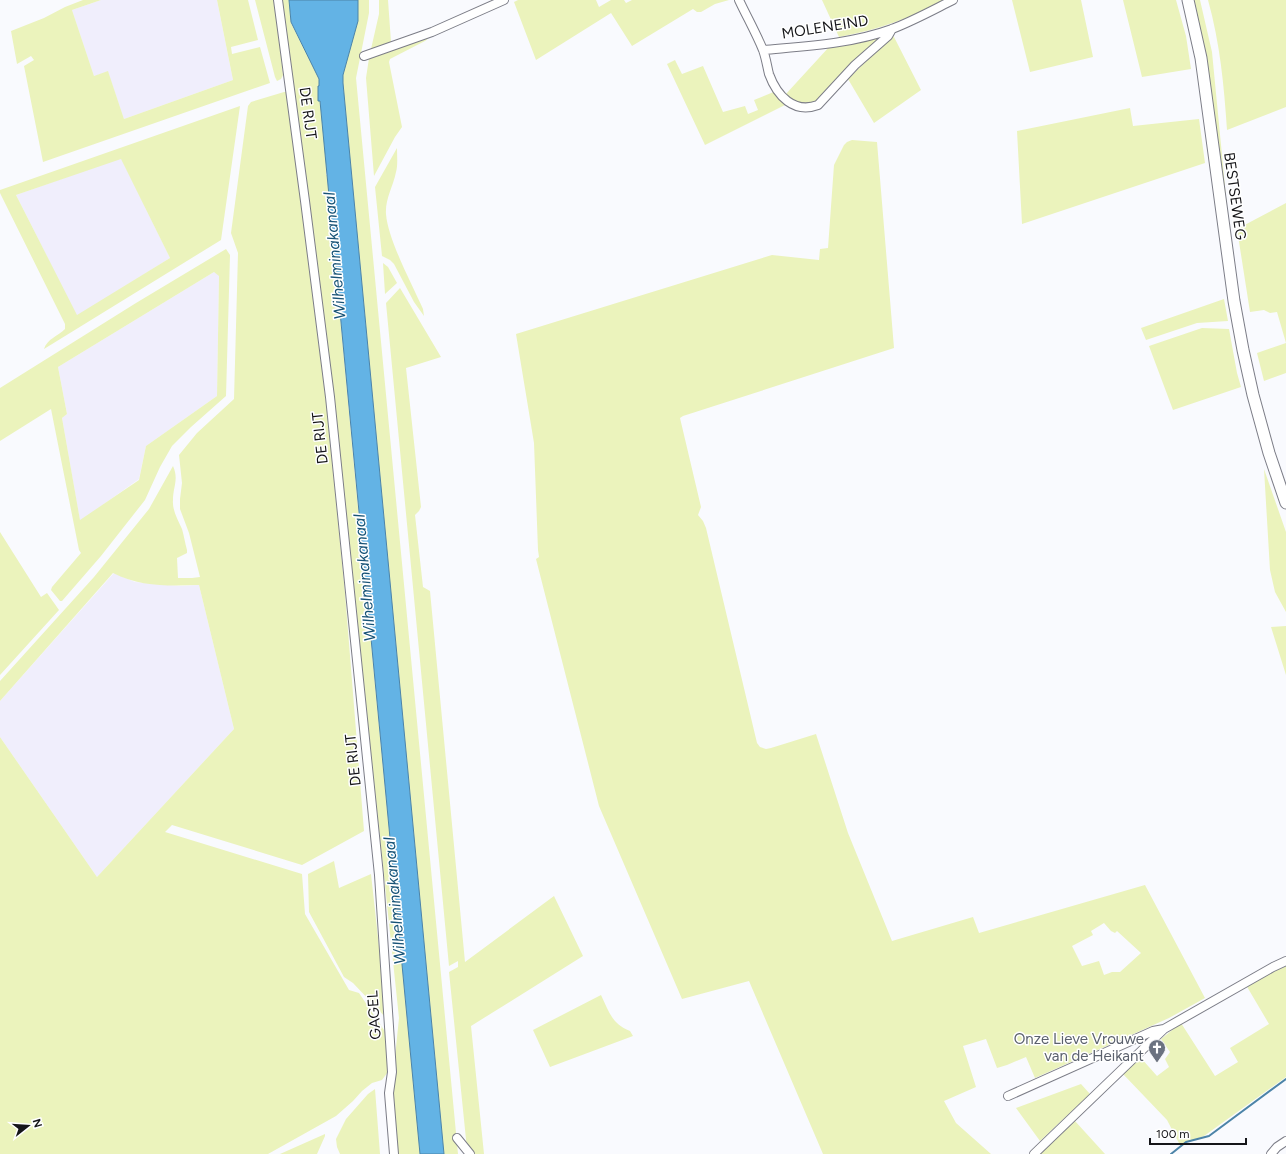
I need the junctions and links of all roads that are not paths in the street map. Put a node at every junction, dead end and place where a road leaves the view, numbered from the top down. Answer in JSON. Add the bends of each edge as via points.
{"nodes":[{"id":1,"x":278,"y":0,"type":"edge"},
{"id":2,"x":504,"y":0,"type":"edge"},
{"id":3,"x":739,"y":0,"type":"edge"},
{"id":4,"x":953,"y":0,"type":"edge"},
{"id":5,"x":1188,"y":0,"type":"edge"},
{"id":6,"x":892,"y":29,"type":"junction"},
{"id":7,"x":763,"y":50,"type":"junction"},
{"id":8,"x":364,"y":56,"type":"dead end"},
{"id":9,"x":1286,"y":503,"type":"edge"},
{"id":10,"x":378,"y":875,"type":"joint"},
{"id":11,"x":1286,"y":961,"type":"edge"},
{"id":12,"x":1164,"y":1029,"type":"junction"},
{"id":13,"x":1008,"y":1096,"type":"dead end"},
{"id":14,"x":457,"y":1138,"type":"dead end"},
{"id":15,"x":1286,"y":1141,"type":"edge"},
{"id":16,"x":394,"y":1154,"type":"edge"},
{"id":17,"x":470,"y":1154,"type":"edge"},
{"id":18,"x":1034,"y":1154,"type":"edge"},
{"id":19,"x":1271,"y":1154,"type":"edge"}],
"edges":[{"from":1,"to":10,"type":"street","name":"DE RIJT","via":[[330,397]]},
{"from":2,"to":8,"type":"street","via":[[432,32]]},
{"from":3,"to":7,"type":"street"},
{"from":4,"to":6,"type":"street","name":"MOLENEIND"},
{"from":5,"to":9,"type":"main road","name":"BESTSEWEG","via":[[1201,58],[1243,350],[1253,395]]},
{"from":6,"to":7,"type":"street","name":"MOLENEIND","via":[[850,40]]},
{"from":6,"to":7,"type":"street","name":"MOLENEIND","via":[[888,36],[855,65],[818,105],[810,108],[801,108],[786,100],[778,91],[770,75]]},
{"from":10,"to":16,"type":"street","name":"GAGEL","via":[[392,1072],[389,1093]]},
{"from":11,"to":12,"type":"street"},
{"from":12,"to":13,"type":"street","via":[[1153,1030]]},
{"from":12,"to":18,"type":"street"},
{"from":14,"to":17,"type":"street"},
{"from":15,"to":19,"type":"street","via":[[1277,1146]]}]}
